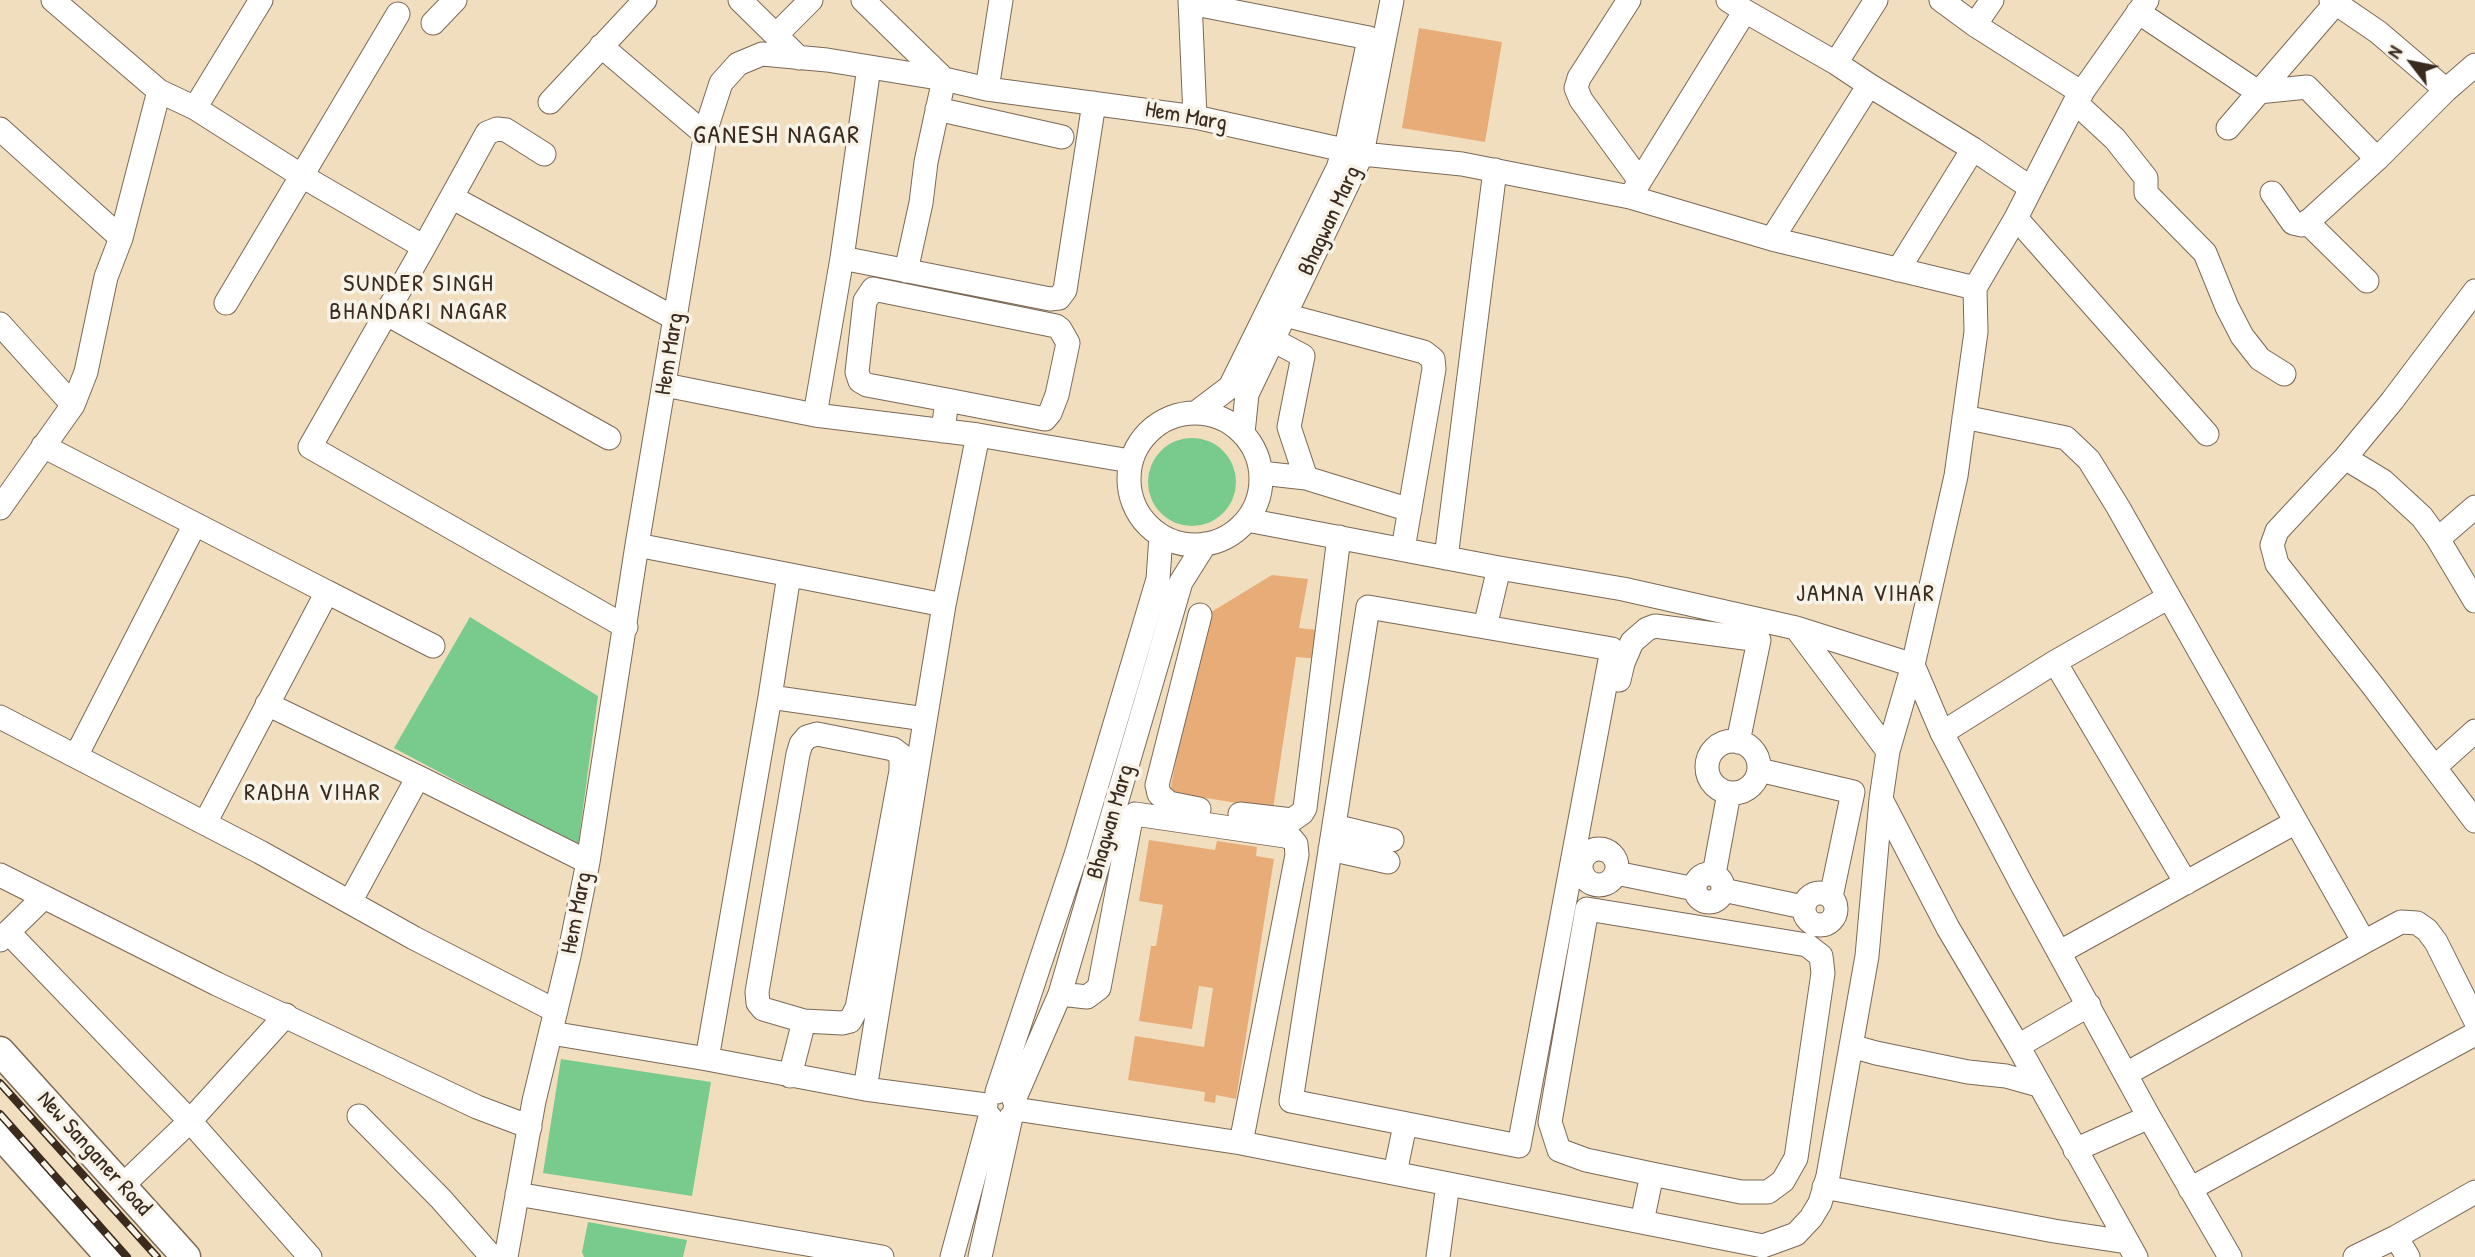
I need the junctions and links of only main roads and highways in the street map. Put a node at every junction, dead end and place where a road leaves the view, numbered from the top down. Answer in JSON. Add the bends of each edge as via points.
{"nodes":[{"id":1,"x":0,"y":1051,"type":"edge"},
{"id":2,"x":0,"y":1134,"type":"edge"},
{"id":3,"x":110,"y":1257,"type":"edge"},
{"id":4,"x":186,"y":1257,"type":"edge"}],
"edges":[{"from":1,"to":4,"type":"main road","name":"New Sanganer Road"},
{"from":2,"to":3,"type":"main road"}]}
